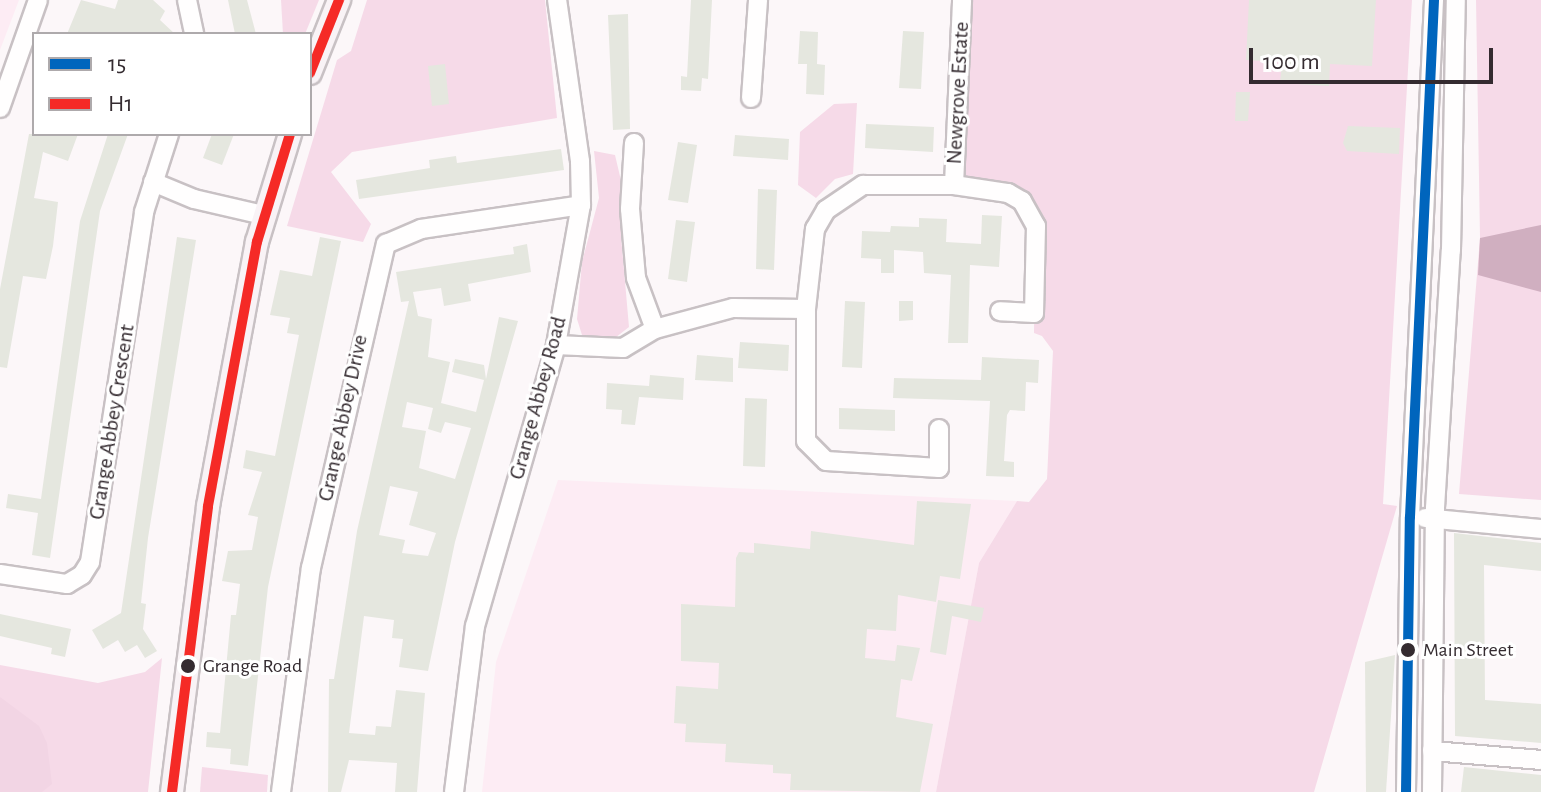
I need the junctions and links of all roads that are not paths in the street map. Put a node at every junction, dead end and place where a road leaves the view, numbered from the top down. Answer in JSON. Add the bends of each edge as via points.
{"nodes":[{"id":1,"x":38,"y":0,"type":"edge"},
{"id":2,"x":187,"y":0,"type":"edge"},
{"id":3,"x":339,"y":0,"type":"edge"},
{"id":4,"x":557,"y":0,"type":"edge"},
{"id":5,"x":758,"y":0,"type":"edge"},
{"id":6,"x":962,"y":0,"type":"edge"},
{"id":7,"x":1434,"y":0,"type":"edge"},
{"id":8,"x":1456,"y":0,"type":"edge"},
{"id":9,"x":194,"y":32,"type":"edge"},
{"id":10,"x":312,"y":68,"type":"edge"},
{"id":11,"x":751,"y":98,"type":"dead end"},
{"id":12,"x":0,"y":108,"type":"edge"},
{"id":13,"x":168,"y":136,"type":"edge"},
{"id":14,"x":289,"y":136,"type":"edge"},
{"id":15,"x":634,"y":143,"type":"dead end"},
{"id":16,"x":153,"y":182,"type":"junction"},
{"id":17,"x":954,"y":185,"type":"junction"},
{"id":18,"x":581,"y":205,"type":"junction"},
{"id":19,"x":263,"y":215,"type":"junction"},
{"id":20,"x":806,"y":309,"type":"junction"},
{"id":21,"x":1000,"y":311,"type":"dead end"},
{"id":22,"x":655,"y":329,"type":"junction"},
{"id":23,"x":556,"y":345,"type":"junction"},
{"id":24,"x":939,"y":429,"type":"dead end"},
{"id":25,"x":1410,"y":517,"type":"junction"},
{"id":26,"x":1434,"y":518,"type":"junction"},
{"id":27,"x":1541,"y":529,"type":"edge"},
{"id":28,"x":0,"y":574,"type":"edge"},
{"id":29,"x":1432,"y":751,"type":"junction"},
{"id":30,"x":1541,"y":760,"type":"edge"},
{"id":31,"x":172,"y":792,"type":"edge"},
{"id":32,"x":281,"y":792,"type":"edge"},
{"id":33,"x":454,"y":792,"type":"edge"},
{"id":34,"x":1406,"y":792,"type":"edge"},
{"id":35,"x":1432,"y":792,"type":"edge"}],
"edges":[{"from":1,"to":12,"type":"street"},
{"from":2,"to":9,"type":"street"},
{"from":3,"to":10,"type":"main road"},
{"from":4,"to":18,"type":"street","name":"Grange Abbey Road","via":[[580,161]]},
{"from":5,"to":11,"type":"street"},
{"from":6,"to":17,"type":"street","name":"Newgrove Estate"},
{"from":7,"to":25,"type":"street"},
{"from":8,"to":26,"type":"street","via":[[1451,250]]},
{"from":13,"to":16,"type":"street","name":"Grange Abbey Crescent"},
{"from":14,"to":19,"type":"main road"},
{"from":15,"to":22,"type":"street","via":[[630,209],[636,278]]},
{"from":16,"to":19,"type":"street","via":[[194,199]]},
{"from":16,"to":28,"type":"street","name":"Grange Abbey Crescent","via":[[90,562],[67,584]]},
{"from":17,"to":20,"type":"street","name":"Newgrove Estate","via":[[877,183],[841,196],[815,229]]},
{"from":17,"to":21,"type":"street","name":"Newgrove Estate","via":[[1008,193],[1022,201],[1036,226],[1034,313]]},
{"from":18,"to":23,"type":"street","name":"Grange Abbey Road"},
{"from":18,"to":32,"type":"street","name":"Grange Abbey Drive","via":[[421,229],[386,244],[311,568]]},
{"from":19,"to":31,"type":"main road","via":[[208,506]]},
{"from":20,"to":22,"type":"street","via":[[733,308]]},
{"from":20,"to":24,"type":"street","name":"Newgrove Estate","via":[[804,427],[813,452],[826,461],[939,468]]},
{"from":22,"to":23,"type":"street","via":[[623,348]]},
{"from":23,"to":33,"type":"street","name":"Grange Abbey Road","via":[[475,626]]},
{"from":25,"to":26,"type":"street"},
{"from":25,"to":34,"type":"street"},
{"from":26,"to":27,"type":"street"},
{"from":26,"to":29,"type":"street"},
{"from":29,"to":30,"type":"street"},
{"from":29,"to":35,"type":"street"}]}
